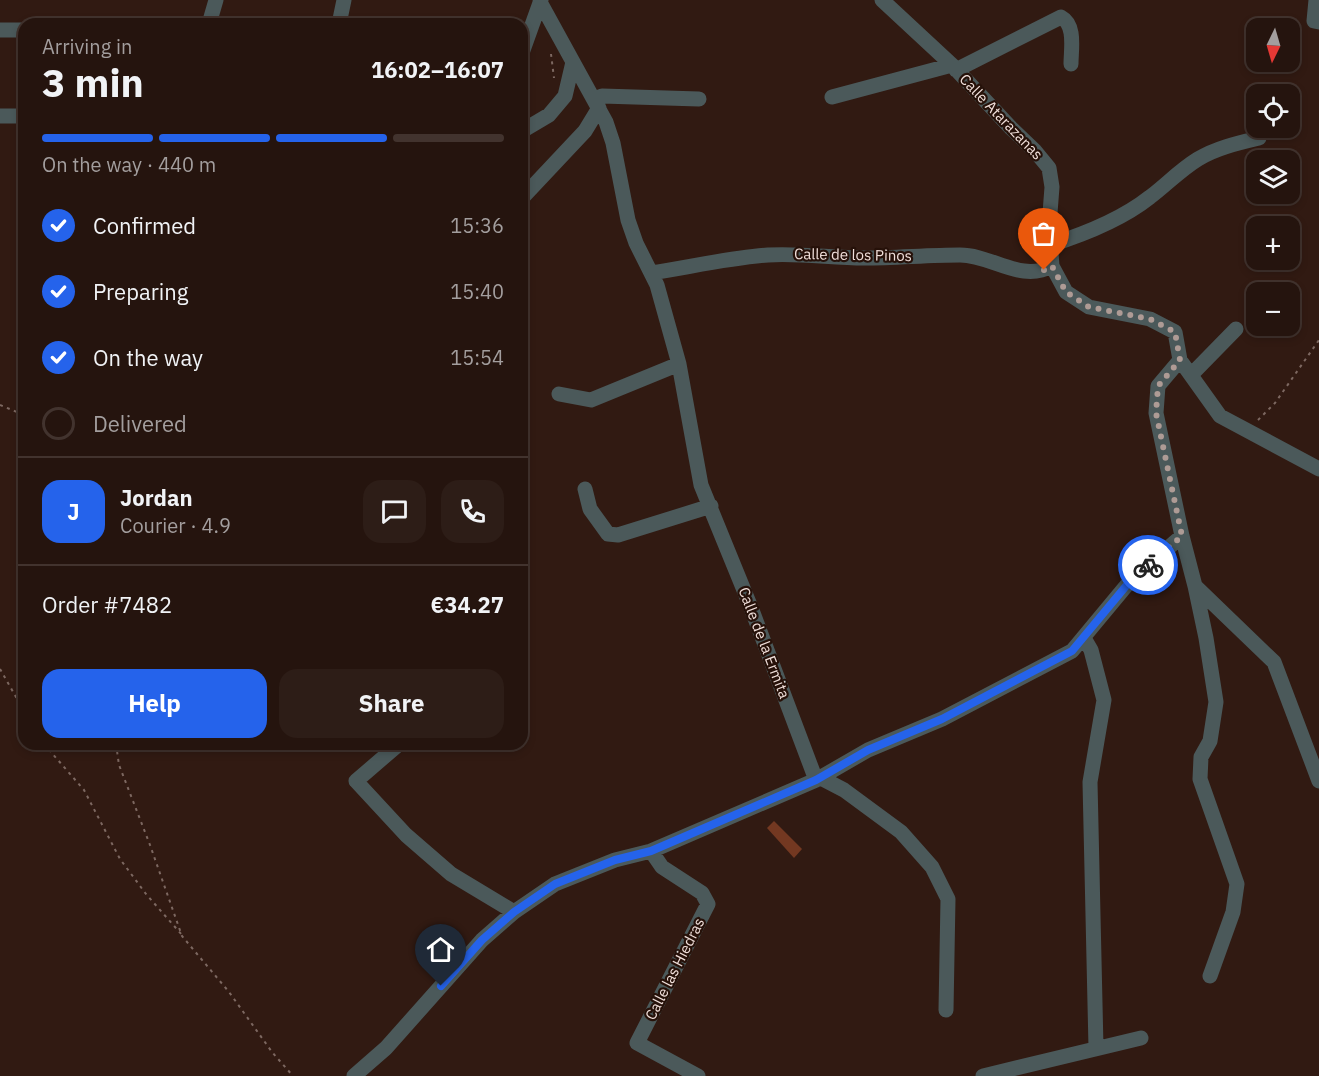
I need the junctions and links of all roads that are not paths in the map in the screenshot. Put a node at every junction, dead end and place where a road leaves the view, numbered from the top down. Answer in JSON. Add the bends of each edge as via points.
{"nodes":[{"id":1,"x":216,"y":0,"type":"edge"},
{"id":2,"x":344,"y":0,"type":"edge"},
{"id":3,"x":882,"y":0,"type":"edge"},
{"id":4,"x":1316,"y":0,"type":"edge"},
{"id":5,"x":540,"y":1,"type":"edge"},
{"id":6,"x":211,"y":18,"type":"edge"},
{"id":7,"x":340,"y":18,"type":"edge"},
{"id":8,"x":527,"y":18,"type":"edge"},
{"id":9,"x":1319,"y":22,"type":"edge"},
{"id":10,"x":0,"y":30,"type":"edge"},
{"id":11,"x":18,"y":30,"type":"edge"},
{"id":12,"x":528,"y":36,"type":"edge"},
{"id":13,"x":573,"y":62,"type":"junction"},
{"id":14,"x":1071,"y":64,"type":"dead end"},
{"id":15,"x":954,"y":68,"type":"junction"},
{"id":16,"x":832,"y":97,"type":"dead end"},
{"id":17,"x":699,"y":99,"type":"dead end"},
{"id":18,"x":597,"y":103,"type":"junction"},
{"id":19,"x":0,"y":116,"type":"edge"},
{"id":20,"x":18,"y":116,"type":"edge"},
{"id":21,"x":528,"y":127,"type":"edge"},
{"id":22,"x":1259,"y":138,"type":"dead end"},
{"id":23,"x":528,"y":192,"type":"edge"},
{"id":24,"x":1050,"y":245,"type":"junction"},
{"id":25,"x":1052,"y":266,"type":"junction"},
{"id":26,"x":651,"y":273,"type":"junction"},
{"id":27,"x":1236,"y":329,"type":"dead end"},
{"id":28,"x":1180,"y":360,"type":"junction"},
{"id":29,"x":679,"y":364,"type":"junction"},
{"id":30,"x":1191,"y":375,"type":"junction"},
{"id":31,"x":559,"y":394,"type":"dead end"},
{"id":32,"x":1319,"y":469,"type":"edge"},
{"id":33,"x":585,"y":489,"type":"dead end"},
{"id":34,"x":711,"y":506,"type":"junction"},
{"id":35,"x":1182,"y":536,"type":"junction"},
{"id":36,"x":1195,"y":586,"type":"junction"},
{"id":37,"x":1084,"y":638,"type":"junction"},
{"id":38,"x":392,"y":750,"type":"edge"},
{"id":39,"x":818,"y":779,"type":"junction"},
{"id":40,"x":1319,"y":782,"type":"edge"},
{"id":41,"x":651,"y":851,"type":"junction"},
{"id":42,"x":514,"y":912,"type":"junction"},
{"id":43,"x":1210,"y":976,"type":"dead end"},
{"id":44,"x":946,"y":1010,"type":"dead end"},
{"id":45,"x":1141,"y":1038,"type":"dead end"},
{"id":46,"x":1096,"y":1048,"type":"junction"},
{"id":47,"x":354,"y":1076,"type":"edge"},
{"id":48,"x":698,"y":1076,"type":"edge"},
{"id":49,"x":983,"y":1076,"type":"edge"}],
"edges":[{"from":1,"to":6,"type":"street"},
{"from":2,"to":7,"type":"street"},
{"from":3,"to":15,"type":"street","name":"Calle Atarazanas"},
{"from":4,"to":9,"type":"street","via":[[1314,21]]},
{"from":5,"to":8,"type":"street"},
{"from":5,"to":12,"type":"street"},
{"from":5,"to":13,"type":"street","name":"Calle de la Ermita"},
{"from":10,"to":11,"type":"street"},
{"from":13,"to":18,"type":"street","name":"Calle de la Ermita"},
{"from":13,"to":21,"type":"street","via":[[565,96],[549,115]]},
{"from":14,"to":15,"type":"street","name":"Calle Atarazanas","via":[[1071,29],[1061,17]]},
{"from":15,"to":16,"type":"street","name":"Calle Atarazanas"},
{"from":15,"to":24,"type":"street","name":"Calle Atarazanas","via":[[1049,168]]},
{"from":17,"to":18,"type":"street","via":[[602,96]]},
{"from":18,"to":23,"type":"street","via":[[585,131]]},
{"from":18,"to":26,"type":"street","name":"Calle de la Ermita","via":[[613,143],[628,220]]},
{"from":19,"to":20,"type":"street"},
{"from":22,"to":24,"type":"street","via":[[1198,158],[1150,198],[1100,227]]},
{"from":24,"to":25,"type":"street","name":"Calle Atarazanas"},
{"from":25,"to":26,"type":"street","name":"Calle de los Pinos","via":[[1027,272],[983,257],[962,255],[862,258],[787,254]]},
{"from":25,"to":28,"type":"street","name":"Calle Atarazanas","via":[[1066,292],[1089,307],[1150,319],[1175,332]]},
{"from":26,"to":29,"type":"street","name":"Calle de la Ermita"},
{"from":27,"to":30,"type":"street"},
{"from":28,"to":30,"type":"street"},
{"from":28,"to":35,"type":"street","via":[[1158,386],[1156,413]]},
{"from":29,"to":31,"type":"street","via":[[591,400]]},
{"from":29,"to":34,"type":"street","name":"Calle de la Ermita","via":[[701,485]]},
{"from":30,"to":32,"type":"street","via":[[1220,416]]},
{"from":33,"to":34,"type":"street","via":[[590,509],[608,534],[618,535]]},
{"from":34,"to":39,"type":"street","name":"Calle de la Ermita"},
{"from":35,"to":36,"type":"street"},
{"from":35,"to":37,"type":"street","via":[[1131,580]]},
{"from":36,"to":40,"type":"street","via":[[1274,662]]},
{"from":36,"to":43,"type":"street","via":[[1216,702],[1210,741],[1201,757],[1200,779],[1237,884],[1233,912]]},
{"from":37,"to":39,"type":"street","via":[[1072,651],[942,719],[868,750]]},
{"from":37,"to":46,"type":"street","via":[[1104,700],[1090,782]]},
{"from":38,"to":42,"type":"street","via":[[356,782],[406,835],[451,874]]},
{"from":39,"to":41,"type":"street"},
{"from":39,"to":44,"type":"street","via":[[844,790],[901,832],[932,867],[948,898]]},
{"from":41,"to":42,"type":"street","via":[[615,860],[555,884]]},
{"from":41,"to":48,"type":"street","name":"Calle las Hiedras","via":[[662,867],[702,893],[708,904],[637,1043]]},
{"from":42,"to":47,"type":"street","via":[[482,940],[386,1048]]},
{"from":45,"to":46,"type":"street"},
{"from":46,"to":49,"type":"street"}]}
